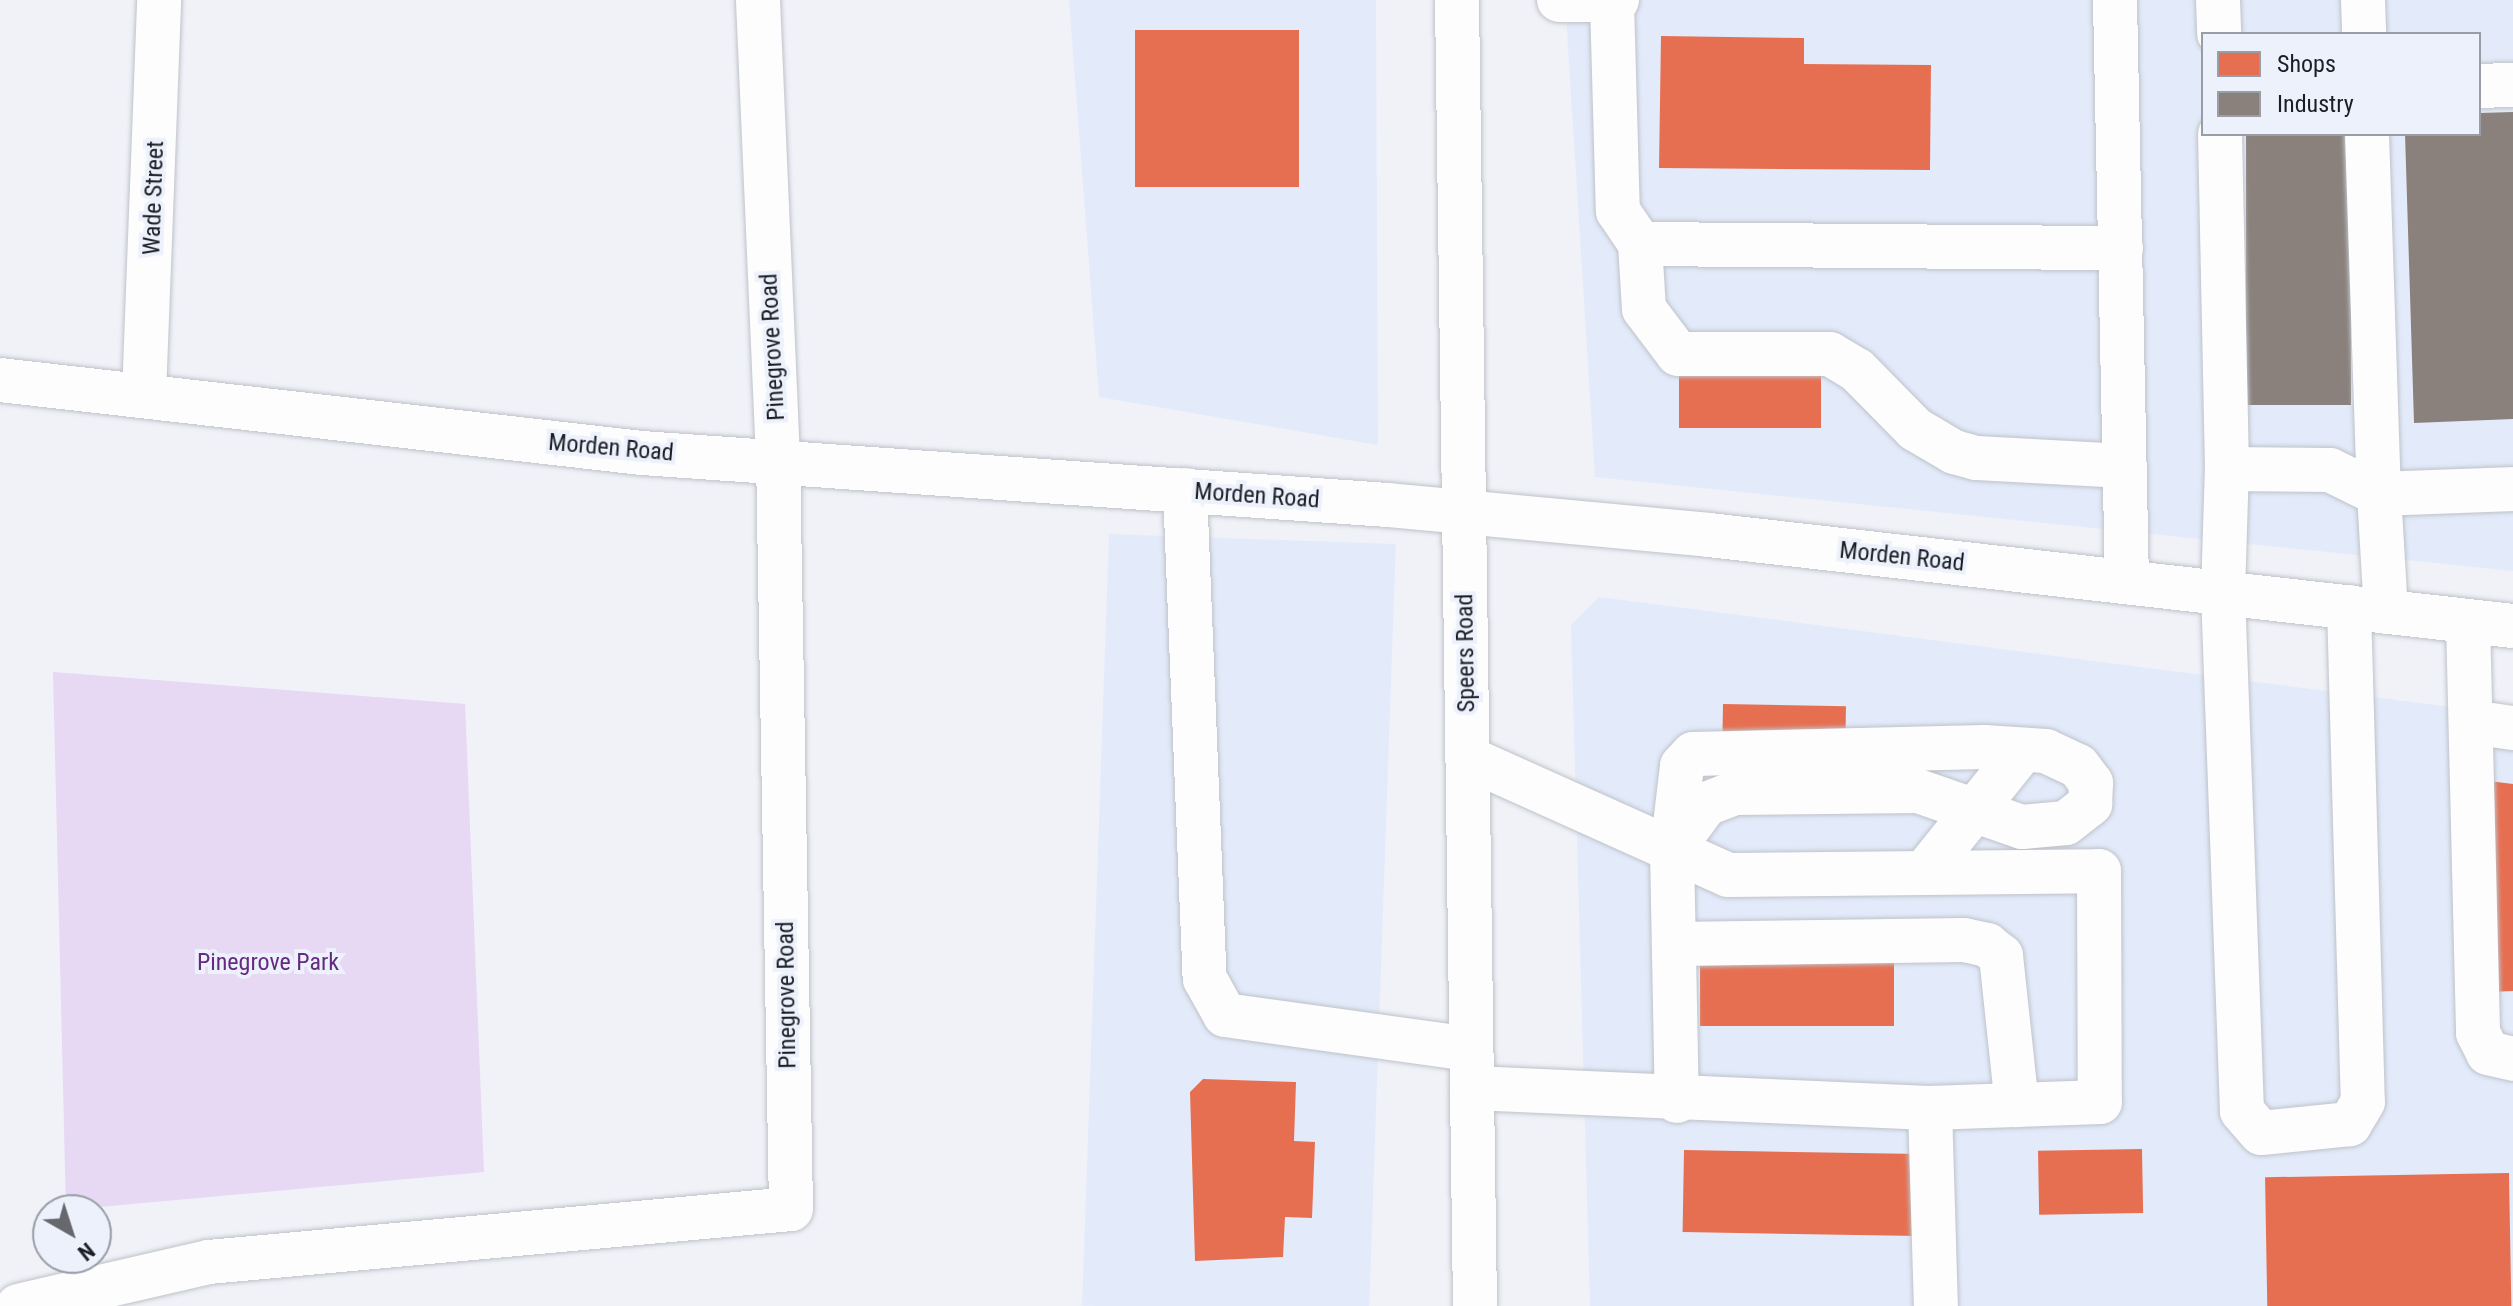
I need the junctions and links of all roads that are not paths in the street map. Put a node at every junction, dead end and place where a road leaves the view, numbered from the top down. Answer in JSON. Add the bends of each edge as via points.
{"nodes":[{"id":1,"x":159,"y":0,"type":"edge"},
{"id":2,"x":758,"y":0,"type":"edge"},
{"id":3,"x":1457,"y":0,"type":"edge"},
{"id":4,"x":1559,"y":0,"type":"edge"},
{"id":5,"x":2115,"y":0,"type":"edge"},
{"id":6,"x":2218,"y":0,"type":"edge"},
{"id":7,"x":2363,"y":0,"type":"edge"},
{"id":8,"x":1615,"y":1,"type":"edge"},
{"id":9,"x":2219,"y":32,"type":"edge"},
{"id":10,"x":2364,"y":32,"type":"edge"},
{"id":11,"x":2513,"y":85,"type":"edge"},
{"id":12,"x":2481,"y":86,"type":"edge"},
{"id":13,"x":2220,"y":136,"type":"edge"},
{"id":14,"x":2367,"y":136,"type":"edge"},
{"id":15,"x":1640,"y":244,"type":"junction"},
{"id":16,"x":2121,"y":248,"type":"junction"},
{"id":17,"x":0,"y":380,"type":"edge"},
{"id":18,"x":144,"y":395,"type":"junction"},
{"id":19,"x":778,"y":459,"type":"junction"},
{"id":20,"x":2125,"y":466,"type":"junction"},
{"id":21,"x":2227,"y":469,"type":"junction"},
{"id":22,"x":2513,"y":489,"type":"edge"},
{"id":23,"x":1185,"y":490,"type":"junction"},
{"id":24,"x":2379,"y":494,"type":"junction"},
{"id":25,"x":1464,"y":512,"type":"junction"},
{"id":26,"x":2127,"y":582,"type":"junction"},
{"id":27,"x":2223,"y":593,"type":"junction"},
{"id":28,"x":2367,"y":610,"type":"junction"},
{"id":29,"x":2468,"y":621,"type":"junction"},
{"id":30,"x":2513,"y":626,"type":"edge"},
{"id":31,"x":2492,"y":725,"type":"edge"},
{"id":32,"x":2023,"y":750,"type":"junction"},
{"id":33,"x":1468,"y":758,"type":"junction"},
{"id":34,"x":1975,"y":809,"type":"junction"},
{"id":35,"x":1672,"y":850,"type":"junction"},
{"id":36,"x":1924,"y":873,"type":"junction"},
{"id":37,"x":1674,"y":944,"type":"junction"},
{"id":38,"x":2513,"y":1059,"type":"edge"},
{"id":39,"x":1472,"y":1069,"type":"junction"},
{"id":40,"x":1677,"y":1101,"type":"junction"},
{"id":41,"x":2017,"y":1105,"type":"junction"},
{"id":42,"x":1930,"y":1108,"type":"junction"},
{"id":43,"x":18,"y":1306,"type":"edge"},
{"id":44,"x":1475,"y":1306,"type":"edge"},
{"id":45,"x":1936,"y":1306,"type":"edge"}],
"edges":[{"from":1,"to":18,"type":"street","name":"Wade Street"},
{"from":2,"to":19,"type":"street","name":"Pinegrove Road"},
{"from":3,"to":25,"type":"street","name":"Speers Road"},
{"from":4,"to":8,"type":"street"},
{"from":5,"to":16,"type":"street"},
{"from":6,"to":9,"type":"street"},
{"from":7,"to":10,"type":"street"},
{"from":8,"to":15,"type":"street","via":[[1618,211]]},
{"from":11,"to":12,"type":"street"},
{"from":13,"to":21,"type":"street"},
{"from":14,"to":24,"type":"street"},
{"from":15,"to":16,"type":"street"},
{"from":15,"to":20,"type":"street","via":[[1644,309],[1678,354],[1830,354],[1857,370],[1915,429],[1954,452],[1976,458]]},
{"from":16,"to":20,"type":"street"},
{"from":17,"to":18,"type":"street","name":"Morden Road"},
{"from":18,"to":19,"type":"street","name":"Morden Road","via":[[642,453]]},
{"from":19,"to":23,"type":"street","name":"Morden Road"},
{"from":19,"to":43,"type":"street","name":"Pinegrove Road","via":[[791,1209],[209,1262]]},
{"from":20,"to":26,"type":"street"},
{"from":21,"to":24,"type":"street","via":[[2330,470]]},
{"from":21,"to":27,"type":"street"},
{"from":22,"to":24,"type":"street"},
{"from":23,"to":25,"type":"street","name":"Morden Road"},
{"from":23,"to":39,"type":"street","via":[[1205,979],[1225,1015]]},
{"from":24,"to":28,"type":"street"},
{"from":25,"to":26,"type":"street","name":"Morden Road"},
{"from":25,"to":33,"type":"street","name":"Speers Road"},
{"from":26,"to":27,"type":"street","name":"Morden Road"},
{"from":27,"to":28,"type":"street","name":"Morden Road"},
{"from":27,"to":28,"type":"street","via":[[2242,1111],[2261,1133],[2350,1124],[2363,1102]]},
{"from":28,"to":29,"type":"street","name":"Morden Road"},
{"from":29,"to":30,"type":"street","name":"Morden Road"},
{"from":29,"to":31,"type":"street"},
{"from":31,"to":38,"type":"street","via":[[2478,1033],[2488,1053]]},
{"from":32,"to":34,"type":"street"},
{"from":32,"to":34,"type":"street","via":[[2046,751],[2078,766],[2091,783],[2090,804],[2066,823],[2022,827]]},
{"from":32,"to":35,"type":"street","via":[[1693,754],[1682,766]]},
{"from":33,"to":35,"type":"street"},
{"from":33,"to":39,"type":"street","name":"Speers Road"},
{"from":34,"to":35,"type":"street","via":[[1918,791],[1735,793],[1706,804]]},
{"from":34,"to":36,"type":"street"},
{"from":35,"to":36,"type":"street","via":[[1728,875]]},
{"from":35,"to":37,"type":"street"},
{"from":36,"to":41,"type":"street","via":[[2099,871],[2100,1102]]},
{"from":37,"to":40,"type":"street"},
{"from":37,"to":41,"type":"street","via":[[1964,940],[1987,945],[2001,956]]},
{"from":39,"to":40,"type":"street"},
{"from":39,"to":44,"type":"street","name":"Speers Road"},
{"from":40,"to":42,"type":"street"},
{"from":41,"to":42,"type":"street"},
{"from":42,"to":45,"type":"street"}]}
